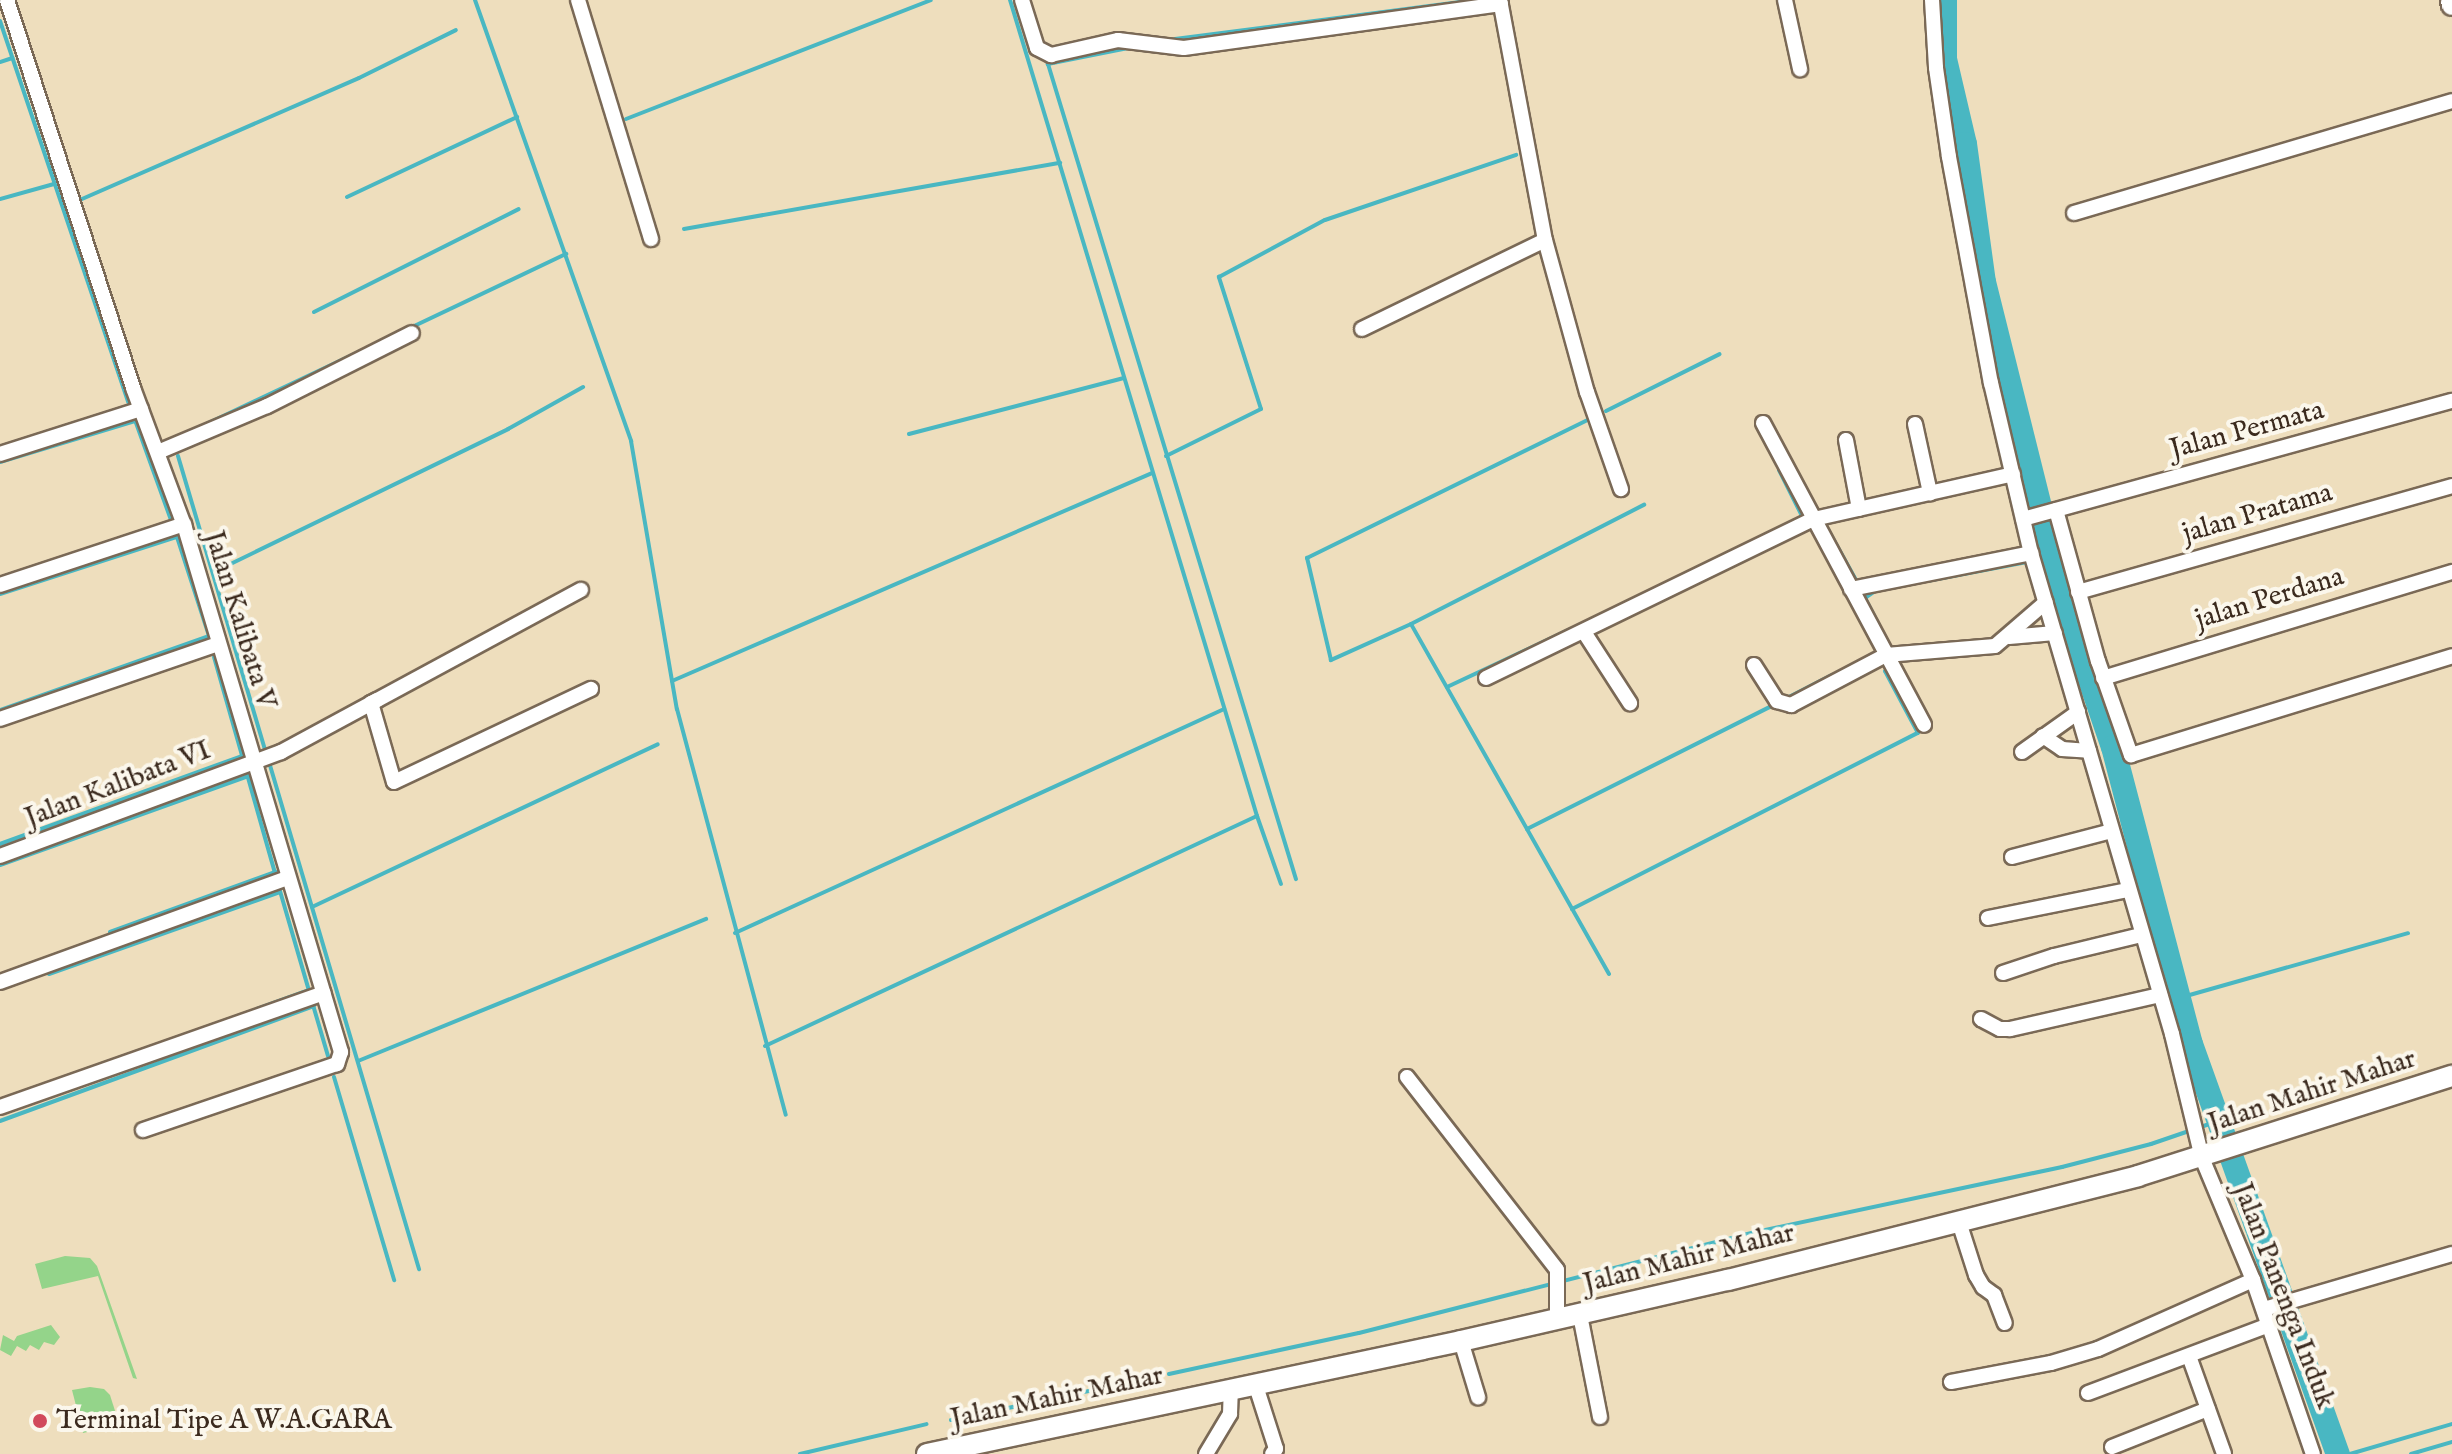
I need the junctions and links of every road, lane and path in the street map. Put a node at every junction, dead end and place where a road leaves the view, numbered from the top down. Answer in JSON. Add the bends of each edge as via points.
{"nodes":[{"id":1,"x":7,"y":0,"type":"edge"},
{"id":2,"x":578,"y":0,"type":"edge"},
{"id":3,"x":1022,"y":0,"type":"edge"},
{"id":4,"x":1785,"y":0,"type":"edge"},
{"id":5,"x":1932,"y":0,"type":"edge"},
{"id":6,"x":1501,"y":2,"type":"edge"},
{"id":7,"x":1800,"y":69,"type":"dead end"},
{"id":8,"x":2452,"y":101,"type":"edge"},
{"id":9,"x":2074,"y":213,"type":"dead end"},
{"id":10,"x":651,"y":239,"type":"dead end"},
{"id":11,"x":1545,"y":240,"type":"junction"},
{"id":12,"x":1362,"y":329,"type":"dead end"},
{"id":13,"x":412,"y":333,"type":"dead end"},
{"id":14,"x":2452,"y":401,"type":"edge"},
{"id":15,"x":141,"y":409,"type":"junction"},
{"id":16,"x":1763,"y":423,"type":"dead end"},
{"id":17,"x":1915,"y":424,"type":"dead end"},
{"id":18,"x":1846,"y":440,"type":"dead end"},
{"id":19,"x":158,"y":452,"type":"junction"},
{"id":20,"x":0,"y":454,"type":"edge"},
{"id":21,"x":2013,"y":474,"type":"junction"},
{"id":22,"x":2452,"y":486,"type":"edge"},
{"id":23,"x":1621,"y":489,"type":"dead end"},
{"id":24,"x":1930,"y":493,"type":"junction"},
{"id":25,"x":1859,"y":509,"type":"junction"},
{"id":26,"x":2041,"y":514,"type":"junction"},
{"id":27,"x":1814,"y":519,"type":"junction"},
{"id":28,"x":184,"y":524,"type":"junction"},
{"id":29,"x":2031,"y":553,"type":"junction"},
{"id":30,"x":2452,"y":572,"type":"edge"},
{"id":31,"x":0,"y":585,"type":"edge"},
{"id":32,"x":1851,"y":589,"type":"junction"},
{"id":33,"x":581,"y":590,"type":"dead end"},
{"id":34,"x":2078,"y":592,"type":"junction"},
{"id":35,"x":2046,"y":602,"type":"junction"},
{"id":36,"x":1584,"y":632,"type":"junction"},
{"id":37,"x":2055,"y":633,"type":"junction"},
{"id":38,"x":2009,"y":637,"type":"junction"},
{"id":39,"x":218,"y":644,"type":"junction"},
{"id":40,"x":1886,"y":655,"type":"junction"},
{"id":41,"x":2452,"y":656,"type":"edge"},
{"id":42,"x":1754,"y":665,"type":"dead end"},
{"id":43,"x":1486,"y":678,"type":"dead end"},
{"id":44,"x":2103,"y":678,"type":"junction"},
{"id":45,"x":591,"y":689,"type":"dead end"},
{"id":46,"x":371,"y":703,"type":"junction"},
{"id":47,"x":1630,"y":703,"type":"dead end"},
{"id":48,"x":2078,"y":712,"type":"junction"},
{"id":49,"x":0,"y":719,"type":"edge"},
{"id":50,"x":1924,"y":725,"type":"dead end"},
{"id":51,"x":2043,"y":736,"type":"junction"},
{"id":52,"x":2089,"y":751,"type":"junction"},
{"id":53,"x":2022,"y":752,"type":"dead end"},
{"id":54,"x":263,"y":758,"type":"junction"},
{"id":55,"x":2112,"y":831,"type":"junction"},
{"id":56,"x":0,"y":856,"type":"edge"},
{"id":57,"x":2012,"y":857,"type":"dead end"},
{"id":58,"x":288,"y":878,"type":"junction"},
{"id":59,"x":2128,"y":890,"type":"junction"},
{"id":60,"x":1988,"y":918,"type":"dead end"},
{"id":61,"x":2141,"y":935,"type":"junction"},
{"id":62,"x":2003,"y":973,"type":"dead end"},
{"id":63,"x":0,"y":982,"type":"edge"},
{"id":64,"x":323,"y":993,"type":"junction"},
{"id":65,"x":2160,"y":995,"type":"junction"},
{"id":66,"x":1981,"y":1019,"type":"dead end"},
{"id":67,"x":2452,"y":1076,"type":"edge"},
{"id":68,"x":1407,"y":1077,"type":"dead end"},
{"id":69,"x":0,"y":1107,"type":"edge"},
{"id":70,"x":143,"y":1130,"type":"dead end"},
{"id":71,"x":2206,"y":1156,"type":"junction"},
{"id":72,"x":1959,"y":1222,"type":"junction"},
{"id":73,"x":2452,"y":1254,"type":"edge"},
{"id":74,"x":2253,"y":1280,"type":"junction"},
{"id":75,"x":2269,"y":1308,"type":"junction"},
{"id":76,"x":1580,"y":1315,"type":"junction"},
{"id":77,"x":1557,"y":1320,"type":"junction"},
{"id":78,"x":2005,"y":1323,"type":"dead end"},
{"id":79,"x":2269,"y":1325,"type":"junction"},
{"id":80,"x":1461,"y":1341,"type":"junction"},
{"id":81,"x":2189,"y":1356,"type":"junction"},
{"id":82,"x":1951,"y":1382,"type":"dead end"},
{"id":83,"x":1255,"y":1383,"type":"junction"},
{"id":84,"x":1231,"y":1389,"type":"junction"},
{"id":85,"x":2088,"y":1393,"type":"dead end"},
{"id":86,"x":1478,"y":1397,"type":"dead end"},
{"id":87,"x":2208,"y":1409,"type":"junction"},
{"id":88,"x":1600,"y":1417,"type":"dead end"},
{"id":89,"x":2112,"y":1447,"type":"dead end"},
{"id":90,"x":1276,"y":1452,"type":"edge"},
{"id":91,"x":927,"y":1454,"type":"edge"},
{"id":92,"x":1206,"y":1454,"type":"edge"},
{"id":93,"x":2224,"y":1454,"type":"edge"},
{"id":94,"x":2313,"y":1454,"type":"edge"}],
"edges":[{"from":1,"to":15,"type":"street","name":"Jalan Kalibata V"},
{"from":2,"to":10,"type":"street"},
{"from":3,"to":6,"type":"street","via":[[1037,48],[1051,55],[1124,39],[1184,48]]},
{"from":4,"to":7,"type":"street"},
{"from":5,"to":21,"type":"street","via":[[1949,157]]},
{"from":6,"to":11,"type":"street"},
{"from":8,"to":9,"type":"street"},
{"from":11,"to":12,"type":"street"},
{"from":11,"to":23,"type":"street","via":[[1587,392]]},
{"from":13,"to":19,"type":"street","via":[[267,406]]},
{"from":14,"to":26,"type":"street","name":"Jalan Permata"},
{"from":15,"to":19,"type":"street","name":"Jalan Kalibata V"},
{"from":15,"to":20,"type":"street"},
{"from":16,"to":27,"type":"street"},
{"from":17,"to":24,"type":"street"},
{"from":18,"to":25,"type":"street"},
{"from":19,"to":28,"type":"street","name":"Jalan Kalibata V"},
{"from":21,"to":24,"type":"street"},
{"from":21,"to":26,"type":"street"},
{"from":22,"to":34,"type":"street","name":"jalan Pratama"},
{"from":24,"to":25,"type":"street"},
{"from":25,"to":27,"type":"street"},
{"from":26,"to":29,"type":"street","name":"Jalan Panenga Induk"},
{"from":26,"to":34,"type":"street"},
{"from":27,"to":32,"type":"street"},
{"from":27,"to":36,"type":"street"},
{"from":28,"to":31,"type":"street"},
{"from":28,"to":39,"type":"street","name":"Jalan Kalibata V"},
{"from":29,"to":32,"type":"street"},
{"from":29,"to":35,"type":"street","name":"Jalan Panenga Induk"},
{"from":30,"to":44,"type":"street","name":"jalan Perdana"},
{"from":32,"to":40,"type":"street"},
{"from":33,"to":46,"type":"street","name":"Jalan Kalibata VI"},
{"from":34,"to":44,"type":"street"},
{"from":35,"to":37,"type":"street","name":"Jalan Panenga Induk"},
{"from":35,"to":38,"type":"street"},
{"from":36,"to":43,"type":"street"},
{"from":36,"to":47,"type":"street"},
{"from":37,"to":38,"type":"street"},
{"from":37,"to":48,"type":"street","name":"Jalan Panenga Induk"},
{"from":38,"to":40,"type":"street","via":[[1995,646]]},
{"from":39,"to":49,"type":"street"},
{"from":39,"to":54,"type":"street","name":"Jalan Kalibata V"},
{"from":40,"to":42,"type":"street","via":[[1787,706],[1777,701]]},
{"from":40,"to":50,"type":"street"},
{"from":41,"to":44,"type":"street","via":[[2131,755]]},
{"from":45,"to":46,"type":"street","via":[[394,782]]},
{"from":46,"to":54,"type":"street","name":"Jalan Kalibata VI"},
{"from":48,"to":51,"type":"street"},
{"from":48,"to":52,"type":"street","name":"Jalan Panenga Induk"},
{"from":51,"to":52,"type":"street","via":[[2062,749]]},
{"from":51,"to":53,"type":"street"},
{"from":52,"to":55,"type":"street","name":"Jalan Panenga Induk"},
{"from":54,"to":56,"type":"street","name":"Jalan Kalibata VI"},
{"from":54,"to":58,"type":"street","name":"Jalan Kalibata V"},
{"from":55,"to":57,"type":"street"},
{"from":55,"to":59,"type":"street","name":"Jalan Panenga Induk"},
{"from":58,"to":63,"type":"street"},
{"from":58,"to":64,"type":"street","name":"Jalan Kalibata V"},
{"from":59,"to":60,"type":"street"},
{"from":59,"to":61,"type":"street","name":"Jalan Panenga Induk"},
{"from":61,"to":62,"type":"street"},
{"from":61,"to":65,"type":"street","name":"Jalan Panenga Induk"},
{"from":64,"to":69,"type":"street"},
{"from":64,"to":70,"type":"street","name":"Jalan Kalibata V","via":[[341,1052],[337,1064]]},
{"from":65,"to":66,"type":"street","via":[[2010,1029]]},
{"from":65,"to":71,"type":"street","name":"Jalan Panenga Induk"},
{"from":67,"to":71,"type":"highway","name":"Jalan Mahir Mahar"},
{"from":68,"to":77,"type":"street","via":[[1557,1270]]},
{"from":71,"to":72,"type":"highway","name":"Jalan Mahir Mahar"},
{"from":71,"to":74,"type":"street","name":"Jalan Panenga Induk"},
{"from":72,"to":76,"type":"highway","name":"Jalan Mahir Mahar"},
{"from":72,"to":78,"type":"street","via":[[1976,1275],[1994,1295]]},
{"from":73,"to":75,"type":"street"},
{"from":74,"to":75,"type":"street","name":"Jalan Panenga Induk"},
{"from":74,"to":82,"type":"street","via":[[2087,1353]]},
{"from":75,"to":79,"type":"street","name":"Jalan Panenga Induk"},
{"from":76,"to":77,"type":"highway","name":"Jalan Mahir Mahar"},
{"from":76,"to":88,"type":"street"},
{"from":77,"to":80,"type":"highway","name":"Jalan Mahir Mahar"},
{"from":79,"to":81,"type":"street"},
{"from":79,"to":94,"type":"street","name":"Jalan Panenga Induk"},
{"from":80,"to":83,"type":"highway","name":"Jalan Mahir Mahar"},
{"from":80,"to":86,"type":"street"},
{"from":81,"to":85,"type":"street"},
{"from":81,"to":87,"type":"street"},
{"from":83,"to":84,"type":"highway","name":"Jalan Mahir Mahar"},
{"from":83,"to":90,"type":"street"},
{"from":84,"to":91,"type":"highway","name":"Jalan Mahir Mahar"},
{"from":84,"to":92,"type":"street","via":[[1230,1414]]},
{"from":87,"to":89,"type":"street"},
{"from":87,"to":93,"type":"street"}]}
